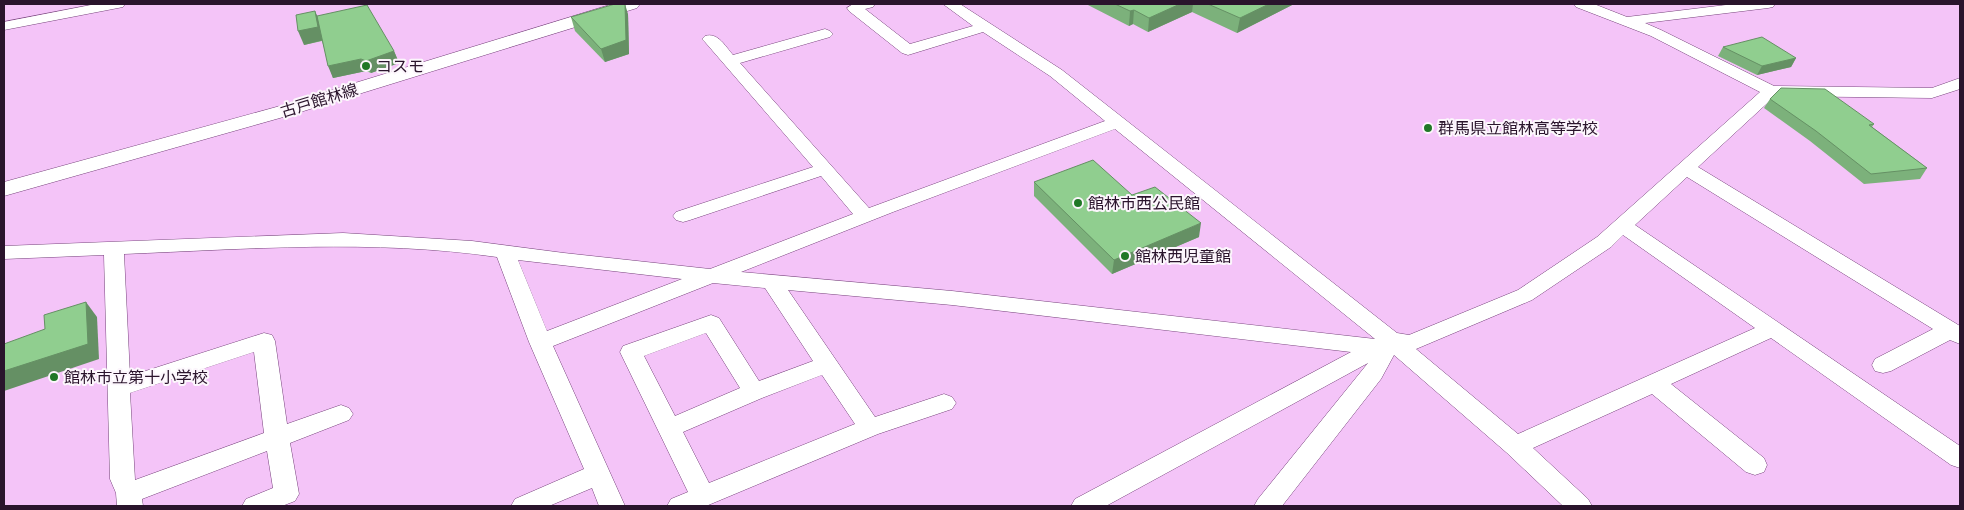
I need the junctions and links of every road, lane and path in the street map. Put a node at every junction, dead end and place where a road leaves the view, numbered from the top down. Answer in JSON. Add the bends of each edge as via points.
{"nodes":[{"id":1,"x":118,"y":4,"type":"edge"},
{"id":2,"x":631,"y":4,"type":"edge"},
{"id":3,"x":868,"y":4,"type":"edge"},
{"id":4,"x":950,"y":4,"type":"edge"},
{"id":5,"x":1581,"y":4,"type":"edge"},
{"id":6,"x":1768,"y":4,"type":"edge"},
{"id":7,"x":1626,"y":21,"type":"junction"},
{"id":8,"x":4,"y":26,"type":"edge"},
{"id":9,"x":986,"y":27,"type":"junction"},
{"id":10,"x":825,"y":34,"type":"dead end"},
{"id":11,"x":710,"y":39,"type":"dead end"},
{"id":12,"x":729,"y":62,"type":"junction"},
{"id":13,"x":1960,"y":83,"type":"edge"},
{"id":14,"x":1771,"y":91,"type":"junction"},
{"id":15,"x":1118,"y":122,"type":"junction"},
{"id":16,"x":1686,"y":168,"type":"junction"},
{"id":17,"x":825,"y":169,"type":"junction"},
{"id":18,"x":4,"y":189,"type":"edge"},
{"id":19,"x":683,"y":216,"type":"dead end"},
{"id":20,"x":866,"y":216,"type":"junction"},
{"id":21,"x":1622,"y":225,"type":"junction"},
{"id":22,"x":114,"y":249,"type":"junction"},
{"id":23,"x":4,"y":252,"type":"edge"},
{"id":24,"x":505,"y":252,"type":"junction"},
{"id":25,"x":715,"y":276,"type":"junction"},
{"id":26,"x":771,"y":282,"type":"junction"},
{"id":27,"x":1772,"y":329,"type":"junction"},
{"id":28,"x":1955,"y":333,"type":"edge"},
{"id":29,"x":540,"y":342,"type":"junction"},
{"id":30,"x":1384,"y":344,"type":"junction"},
{"id":31,"x":827,"y":365,"type":"junction"},
{"id":32,"x":1883,"y":365,"type":"dead end"},
{"id":33,"x":1654,"y":383,"type":"junction"},
{"id":34,"x":119,"y":388,"type":"junction"},
{"id":35,"x":754,"y":392,"type":"junction"},
{"id":36,"x":944,"y":403,"type":"dead end"},
{"id":37,"x":341,"y":414,"type":"dead end"},
{"id":38,"x":669,"y":428,"type":"junction"},
{"id":39,"x":870,"y":428,"type":"junction"},
{"id":40,"x":277,"y":438,"type":"junction"},
{"id":41,"x":1515,"y":446,"type":"junction"},
{"id":42,"x":1960,"y":458,"type":"edge"},
{"id":43,"x":1756,"y":466,"type":"dead end"},
{"id":44,"x":598,"y":474,"type":"junction"},
{"id":45,"x":703,"y":496,"type":"junction"},
{"id":46,"x":129,"y":500,"type":"edge"},
{"id":47,"x":1565,"y":501,"type":"edge"},
{"id":48,"x":255,"y":506,"type":"edge"},
{"id":49,"x":524,"y":506,"type":"edge"},
{"id":50,"x":612,"y":506,"type":"edge"},
{"id":51,"x":680,"y":506,"type":"edge"},
{"id":52,"x":1084,"y":506,"type":"edge"},
{"id":53,"x":1267,"y":506,"type":"edge"}],
"edges":[{"from":1,"to":8,"type":"street"},
{"from":2,"to":18,"type":"main road","name":"古戸館林線","via":[[287,110]]},
{"from":3,"to":9,"type":"street","via":[[854,8],[908,50]]},
{"from":4,"to":9,"type":"street"},
{"from":5,"to":7,"type":"street"},
{"from":6,"to":7,"type":"street"},
{"from":7,"to":14,"type":"street"},
{"from":9,"to":15,"type":"street","via":[[1056,73]]},
{"from":10,"to":12,"type":"street"},
{"from":11,"to":12,"type":"street"},
{"from":12,"to":17,"type":"street"},
{"from":13,"to":14,"type":"street","via":[[1932,92]]},
{"from":14,"to":16,"type":"street"},
{"from":15,"to":20,"type":"street"},
{"from":15,"to":30,"type":"street"},
{"from":16,"to":21,"type":"street"},
{"from":16,"to":28,"type":"street"},
{"from":17,"to":19,"type":"street"},
{"from":17,"to":20,"type":"street"},
{"from":20,"to":25,"type":"street"},
{"from":21,"to":27,"type":"street"},
{"from":21,"to":30,"type":"street","via":[[1604,242],[1525,294],[1411,343]]},
{"from":22,"to":23,"type":"street"},
{"from":22,"to":24,"type":"street","via":[[343,239]]},
{"from":22,"to":34,"type":"street"},
{"from":24,"to":25,"type":"street"},
{"from":24,"to":29,"type":"street"},
{"from":25,"to":26,"type":"street"},
{"from":25,"to":29,"type":"street"},
{"from":26,"to":30,"type":"street"},
{"from":26,"to":31,"type":"street"},
{"from":27,"to":33,"type":"street"},
{"from":27,"to":42,"type":"street"},
{"from":28,"to":32,"type":"street"},
{"from":29,"to":44,"type":"street"},
{"from":30,"to":41,"type":"street"},
{"from":30,"to":52,"type":"street"},
{"from":30,"to":53,"type":"street","via":[[1373,373]]},
{"from":31,"to":35,"type":"street"},
{"from":31,"to":39,"type":"street"},
{"from":33,"to":41,"type":"street"},
{"from":33,"to":43,"type":"street"},
{"from":34,"to":40,"type":"street","via":[[264,341]]},
{"from":34,"to":46,"type":"street","via":[[122,478]]},
{"from":35,"to":38,"type":"street"},
{"from":35,"to":38,"type":"street","via":[[711,323],[631,352]]},
{"from":36,"to":39,"type":"street"},
{"from":37,"to":40,"type":"street"},
{"from":38,"to":45,"type":"street"},
{"from":39,"to":45,"type":"street"},
{"from":40,"to":46,"type":"street"},
{"from":40,"to":48,"type":"street","via":[[286,494]]},
{"from":41,"to":47,"type":"street"},
{"from":44,"to":49,"type":"street"},
{"from":44,"to":50,"type":"street"},
{"from":45,"to":51,"type":"street"}]}
